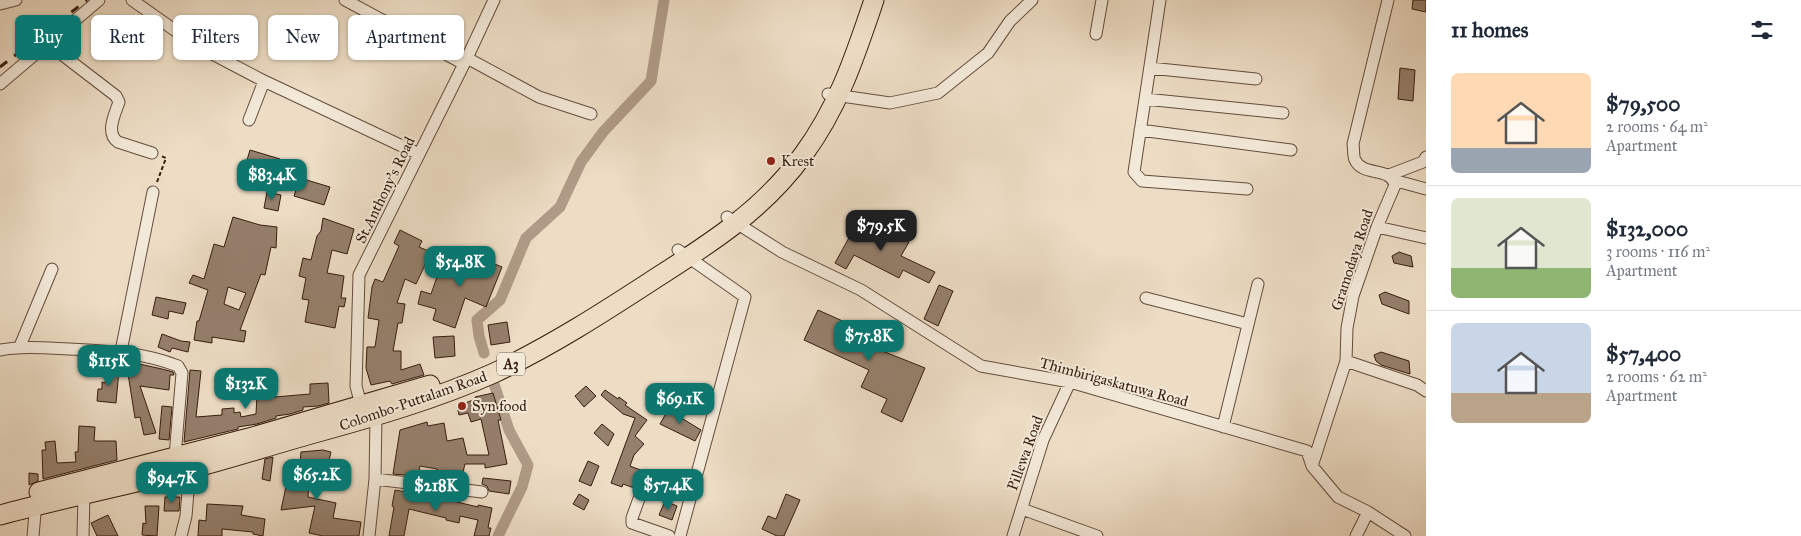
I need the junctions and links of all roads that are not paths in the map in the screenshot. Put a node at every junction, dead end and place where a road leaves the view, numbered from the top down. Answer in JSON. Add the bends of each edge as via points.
{"nodes":[{"id":1,"x":16,"y":0,"type":"edge"},
{"id":2,"x":99,"y":0,"type":"edge"},
{"id":3,"x":132,"y":0,"type":"edge"},
{"id":4,"x":346,"y":0,"type":"edge"},
{"id":5,"x":494,"y":0,"type":"edge"},
{"id":6,"x":864,"y":0,"type":"edge"},
{"id":7,"x":874,"y":0,"type":"edge"},
{"id":8,"x":1032,"y":0,"type":"edge"},
{"id":9,"x":1102,"y":0,"type":"edge"},
{"id":10,"x":1160,"y":0,"type":"edge"},
{"id":11,"x":1388,"y":0,"type":"edge"},
{"id":12,"x":0,"y":4,"type":"edge"},
{"id":13,"x":81,"y":15,"type":"edge"},
{"id":14,"x":1096,"y":34,"type":"dead end"},
{"id":15,"x":28,"y":60,"type":"edge"},
{"id":16,"x":69,"y":60,"type":"edge"},
{"id":17,"x":466,"y":61,"type":"junction"},
{"id":18,"x":1150,"y":68,"type":"junction"},
{"id":19,"x":1256,"y":79,"type":"dead end"},
{"id":20,"x":264,"y":81,"type":"junction"},
{"id":21,"x":0,"y":84,"type":"edge"},
{"id":22,"x":834,"y":95,"type":"junction"},
{"id":23,"x":1145,"y":99,"type":"junction"},
{"id":24,"x":1283,"y":113,"type":"dead end"},
{"id":25,"x":591,"y":114,"type":"dead end"},
{"id":26,"x":249,"y":120,"type":"dead end"},
{"id":27,"x":1140,"y":130,"type":"junction"},
{"id":28,"x":1291,"y":150,"type":"dead end"},
{"id":29,"x":152,"y":152,"type":"road end"},
{"id":30,"x":420,"y":154,"type":"junction"},
{"id":31,"x":1426,"y":157,"type":"edge"},
{"id":32,"x":1391,"y":178,"type":"junction"},
{"id":33,"x":1247,"y":189,"type":"dead end"},
{"id":34,"x":1426,"y":189,"type":"edge"},
{"id":35,"x":153,"y":192,"type":"road end"},
{"id":36,"x":732,"y":220,"type":"junction"},
{"id":37,"x":1377,"y":227,"type":"junction"},
{"id":38,"x":1426,"y":238,"type":"edge"},
{"id":39,"x":682,"y":254,"type":"junction"},
{"id":40,"x":52,"y":269,"type":"dead end"},
{"id":41,"x":1258,"y":284,"type":"dead end"},
{"id":42,"x":1146,"y":298,"type":"dead end"},
{"id":43,"x":1248,"y":324,"type":"junction"},
{"id":44,"x":20,"y":346,"type":"junction"},
{"id":45,"x":0,"y":350,"type":"edge"},
{"id":46,"x":121,"y":351,"type":"junction"},
{"id":47,"x":1346,"y":360,"type":"junction"},
{"id":48,"x":1070,"y":382,"type":"junction"},
{"id":49,"x":1426,"y":392,"type":"edge"},
{"id":50,"x":361,"y":405,"type":"junction"},
{"id":51,"x":376,"y":416,"type":"junction"},
{"id":52,"x":1223,"y":427,"type":"junction"},
{"id":53,"x":179,"y":463,"type":"junction"},
{"id":54,"x":1312,"y":466,"type":"junction"},
{"id":55,"x":375,"y":479,"type":"junction"},
{"id":56,"x":482,"y":492,"type":"dead end"},
{"id":57,"x":84,"y":494,"type":"junction"},
{"id":58,"x":640,"y":496,"type":"dead end"},
{"id":59,"x":35,"y":499,"type":"junction"},
{"id":60,"x":0,"y":502,"type":"edge"},
{"id":61,"x":1022,"y":509,"type":"junction"},
{"id":62,"x":1368,"y":512,"type":"junction"},
{"id":63,"x":0,"y":515,"type":"edge"},
{"id":64,"x":33,"y":536,"type":"edge"},
{"id":65,"x":83,"y":536,"type":"edge"},
{"id":66,"x":181,"y":536,"type":"edge"},
{"id":67,"x":370,"y":536,"type":"edge"},
{"id":68,"x":669,"y":536,"type":"edge"},
{"id":69,"x":680,"y":536,"type":"edge"},
{"id":70,"x":1013,"y":536,"type":"edge"},
{"id":71,"x":1097,"y":536,"type":"edge"},
{"id":72,"x":1356,"y":536,"type":"edge"},
{"id":73,"x":1405,"y":536,"type":"edge"}],
"edges":[{"from":1,"to":12,"type":"street"},
{"from":2,"to":13,"type":"street"},
{"from":3,"to":20,"type":"street","via":[[197,46]]},
{"from":4,"to":17,"type":"street"},
{"from":5,"to":17,"type":"street","name":"St.Anthony's Road"},
{"from":6,"to":22,"type":"highway","name":"Colombo-Puttalam Road","number":"A3"},
{"from":7,"to":22,"type":"highway","name":"Colombo-Puttalam Road","number":"A3","via":[[852,66]]},
{"from":8,"to":22,"type":"street","via":[[1010,22],[988,53],[938,93],[890,104]]},
{"from":9,"to":14,"type":"street"},
{"from":10,"to":18,"type":"street"},
{"from":11,"to":32,"type":"street","via":[[1353,144],[1354,159],[1362,168]]},
{"from":15,"to":21,"type":"street"},
{"from":16,"to":29,"type":"street","via":[[116,96],[119,102],[112,126],[114,139]]},
{"from":17,"to":25,"type":"street","via":[[539,97]]},
{"from":17,"to":30,"type":"street","name":"St.Anthony's Road"},
{"from":18,"to":19,"type":"street"},
{"from":18,"to":23,"type":"street"},
{"from":20,"to":26,"type":"street"},
{"from":20,"to":30,"type":"street"},
{"from":22,"to":36,"type":"highway","name":"Colombo-Puttalam Road","number":"A3","via":[[778,168]]},
{"from":23,"to":24,"type":"street"},
{"from":23,"to":27,"type":"street"},
{"from":27,"to":28,"type":"street"},
{"from":27,"to":33,"type":"street","via":[[1134,172],[1142,180]]},
{"from":30,"to":50,"type":"street","name":"St.Anthony's Road","via":[[359,275],[356,386]]},
{"from":31,"to":32,"type":"street","via":[[1423,162]]},
{"from":32,"to":34,"type":"street"},
{"from":32,"to":37,"type":"street","name":"Gramodaya Road","via":[[1394,185]]},
{"from":35,"to":46,"type":"street"},
{"from":36,"to":39,"type":"highway","name":"Colombo-Puttalam Road","number":"A3"},
{"from":36,"to":48,"type":"street","name":"Thimbirigaskatuwa Road","via":[[782,252],[861,290],[981,366]]},
{"from":37,"to":38,"type":"street"},
{"from":37,"to":47,"type":"street","name":"Gramodaya Road","via":[[1353,296]]},
{"from":39,"to":50,"type":"highway","name":"Colombo-Puttalam Road","number":"A3","via":[[507,354],[437,384]]},
{"from":39,"to":51,"type":"highway","name":"Colombo-Puttalam Road","number":"A3","via":[[592,318],[535,352],[468,383]]},
{"from":39,"to":69,"type":"street","via":[[745,296]]},
{"from":40,"to":44,"type":"street"},
{"from":41,"to":43,"type":"street"},
{"from":42,"to":43,"type":"street"},
{"from":43,"to":52,"type":"street"},
{"from":44,"to":45,"type":"street"},
{"from":44,"to":46,"type":"street"},
{"from":46,"to":53,"type":"street","via":[[159,359],[178,366],[182,373]]},
{"from":47,"to":49,"type":"street","via":[[1417,384]]},
{"from":47,"to":54,"type":"street","name":"Gramodaya Road"},
{"from":48,"to":52,"type":"street","name":"Thimbirigaskatuwa Road"},
{"from":48,"to":61,"type":"street","name":"Pillewa Road","via":[[1043,440]]},
{"from":50,"to":51,"type":"street"},
{"from":50,"to":53,"type":"highway","name":"Colombo-Puttalam Road","number":"A3","via":[[249,438]]},
{"from":51,"to":53,"type":"highway","name":"Colombo-Puttalam Road","number":"A3"},
{"from":51,"to":55,"type":"street"},
{"from":52,"to":54,"type":"street","name":"Thimbirigaskatuwa Road","via":[[1307,451]]},
{"from":53,"to":57,"type":"highway","name":"Colombo-Puttalam Road","number":"A3"},
{"from":53,"to":59,"type":"highway","name":"Colombo-Puttalam Road","number":"A3"},
{"from":53,"to":66,"type":"street","via":[[188,492]]},
{"from":54,"to":62,"type":"street","name":"Thimbirigaskatuwa Road","via":[[1338,497]]},
{"from":55,"to":56,"type":"street"},
{"from":55,"to":67,"type":"street"},
{"from":57,"to":59,"type":"highway","name":"Colombo-Puttalam Road","number":"A3"},
{"from":57,"to":65,"type":"street"},
{"from":58,"to":68,"type":"street","via":[[632,523]]},
{"from":59,"to":60,"type":"highway","name":"Colombo-Puttalam Road","number":"A3"},
{"from":59,"to":63,"type":"highway","name":"Colombo-Puttalam Road","number":"A3"},
{"from":59,"to":64,"type":"street"},
{"from":61,"to":70,"type":"street","name":"Pillewa Road"},
{"from":61,"to":71,"type":"street"},
{"from":62,"to":72,"type":"street"},
{"from":62,"to":73,"type":"street","name":"Thimbirigaskatuwa Road"}]}
